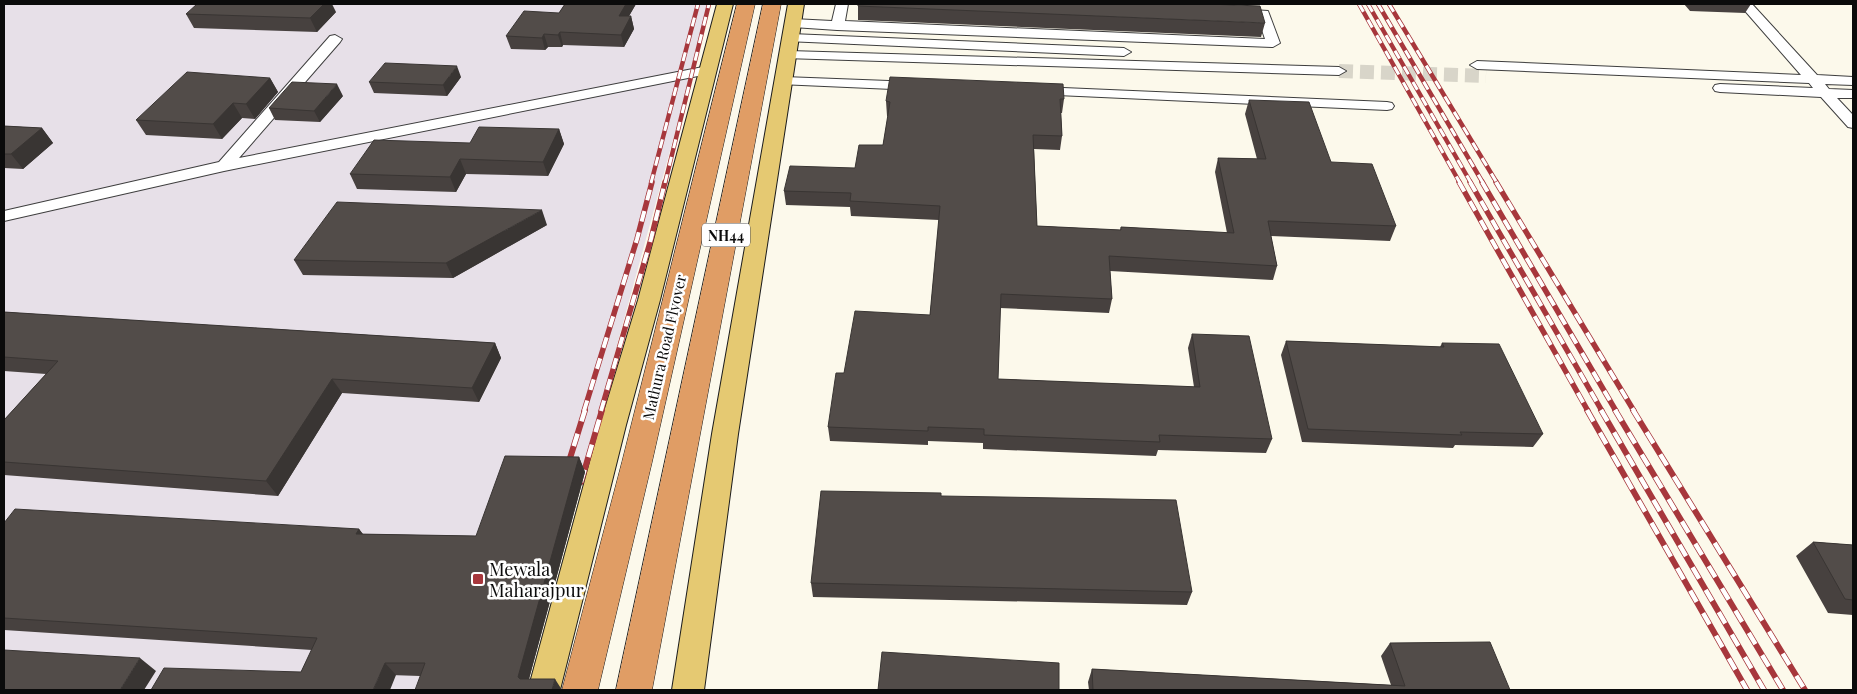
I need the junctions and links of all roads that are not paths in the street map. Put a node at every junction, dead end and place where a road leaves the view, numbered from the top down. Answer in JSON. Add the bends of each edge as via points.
{"nodes":[{"id":1,"x":726,"y":4,"type":"edge"},
{"id":2,"x":746,"y":4,"type":"edge"},
{"id":3,"x":772,"y":4,"type":"edge"},
{"id":4,"x":842,"y":4,"type":"edge"},
{"id":5,"x":1745,"y":4,"type":"edge"},
{"id":6,"x":1224,"y":12,"type":"edge"},
{"id":7,"x":837,"y":26,"type":"junction"},
{"id":8,"x":792,"y":30,"type":"edge"},
{"id":9,"x":335,"y":39,"type":"dead end"},
{"id":10,"x":1477,"y":65,"type":"tunnel mouth"},
{"id":11,"x":1335,"y":66,"type":"tunnel mouth"},
{"id":12,"x":708,"y":70,"type":"junction"},
{"id":13,"x":1486,"y":76,"type":"tunnel mouth"},
{"id":14,"x":1812,"y":78,"type":"junction"},
{"id":15,"x":784,"y":80,"type":"junction"},
{"id":16,"x":1853,"y":81,"type":"edge"},
{"id":17,"x":932,"y":87,"type":"edge"},
{"id":18,"x":1021,"y":91,"type":"edge"},
{"id":19,"x":1824,"y":93,"type":"junction"},
{"id":20,"x":1853,"y":94,"type":"edge"},
{"id":21,"x":1387,"y":106,"type":"dead end"},
{"id":22,"x":1853,"y":124,"type":"edge"},
{"id":23,"x":224,"y":166,"type":"junction"},
{"id":24,"x":4,"y":216,"type":"edge"},
{"id":25,"x":544,"y":690,"type":"edge"},
{"id":26,"x":580,"y":690,"type":"edge"},
{"id":27,"x":634,"y":690,"type":"edge"},
{"id":28,"x":688,"y":690,"type":"edge"}],
"edges":[{"from":1,"to":12,"type":"main road"},
{"from":2,"to":26,"type":"highway","name":"Mathura Road Flyover","number":"NH44"},
{"from":3,"to":27,"type":"highway","number":"NH44"},
{"from":4,"to":7,"type":"street"},
{"from":5,"to":14,"type":"street"},
{"from":6,"to":7,"type":"street","via":[[1263,14],[1273,43]]},
{"from":7,"to":8,"type":"street"},
{"from":8,"to":11,"type":"street"},
{"from":8,"to":15,"type":"main road"},
{"from":9,"to":23,"type":"street"},
{"from":10,"to":14,"type":"street"},
{"from":12,"to":23,"type":"street"},
{"from":12,"to":25,"type":"main road"},
{"from":13,"to":19,"type":"street"},
{"from":14,"to":16,"type":"street"},
{"from":14,"to":19,"type":"street"},
{"from":15,"to":17,"type":"street"},
{"from":15,"to":28,"type":"main road","via":[[725,434]]},
{"from":18,"to":21,"type":"street"},
{"from":19,"to":20,"type":"street"},
{"from":19,"to":22,"type":"street"},
{"from":23,"to":24,"type":"street"}]}
